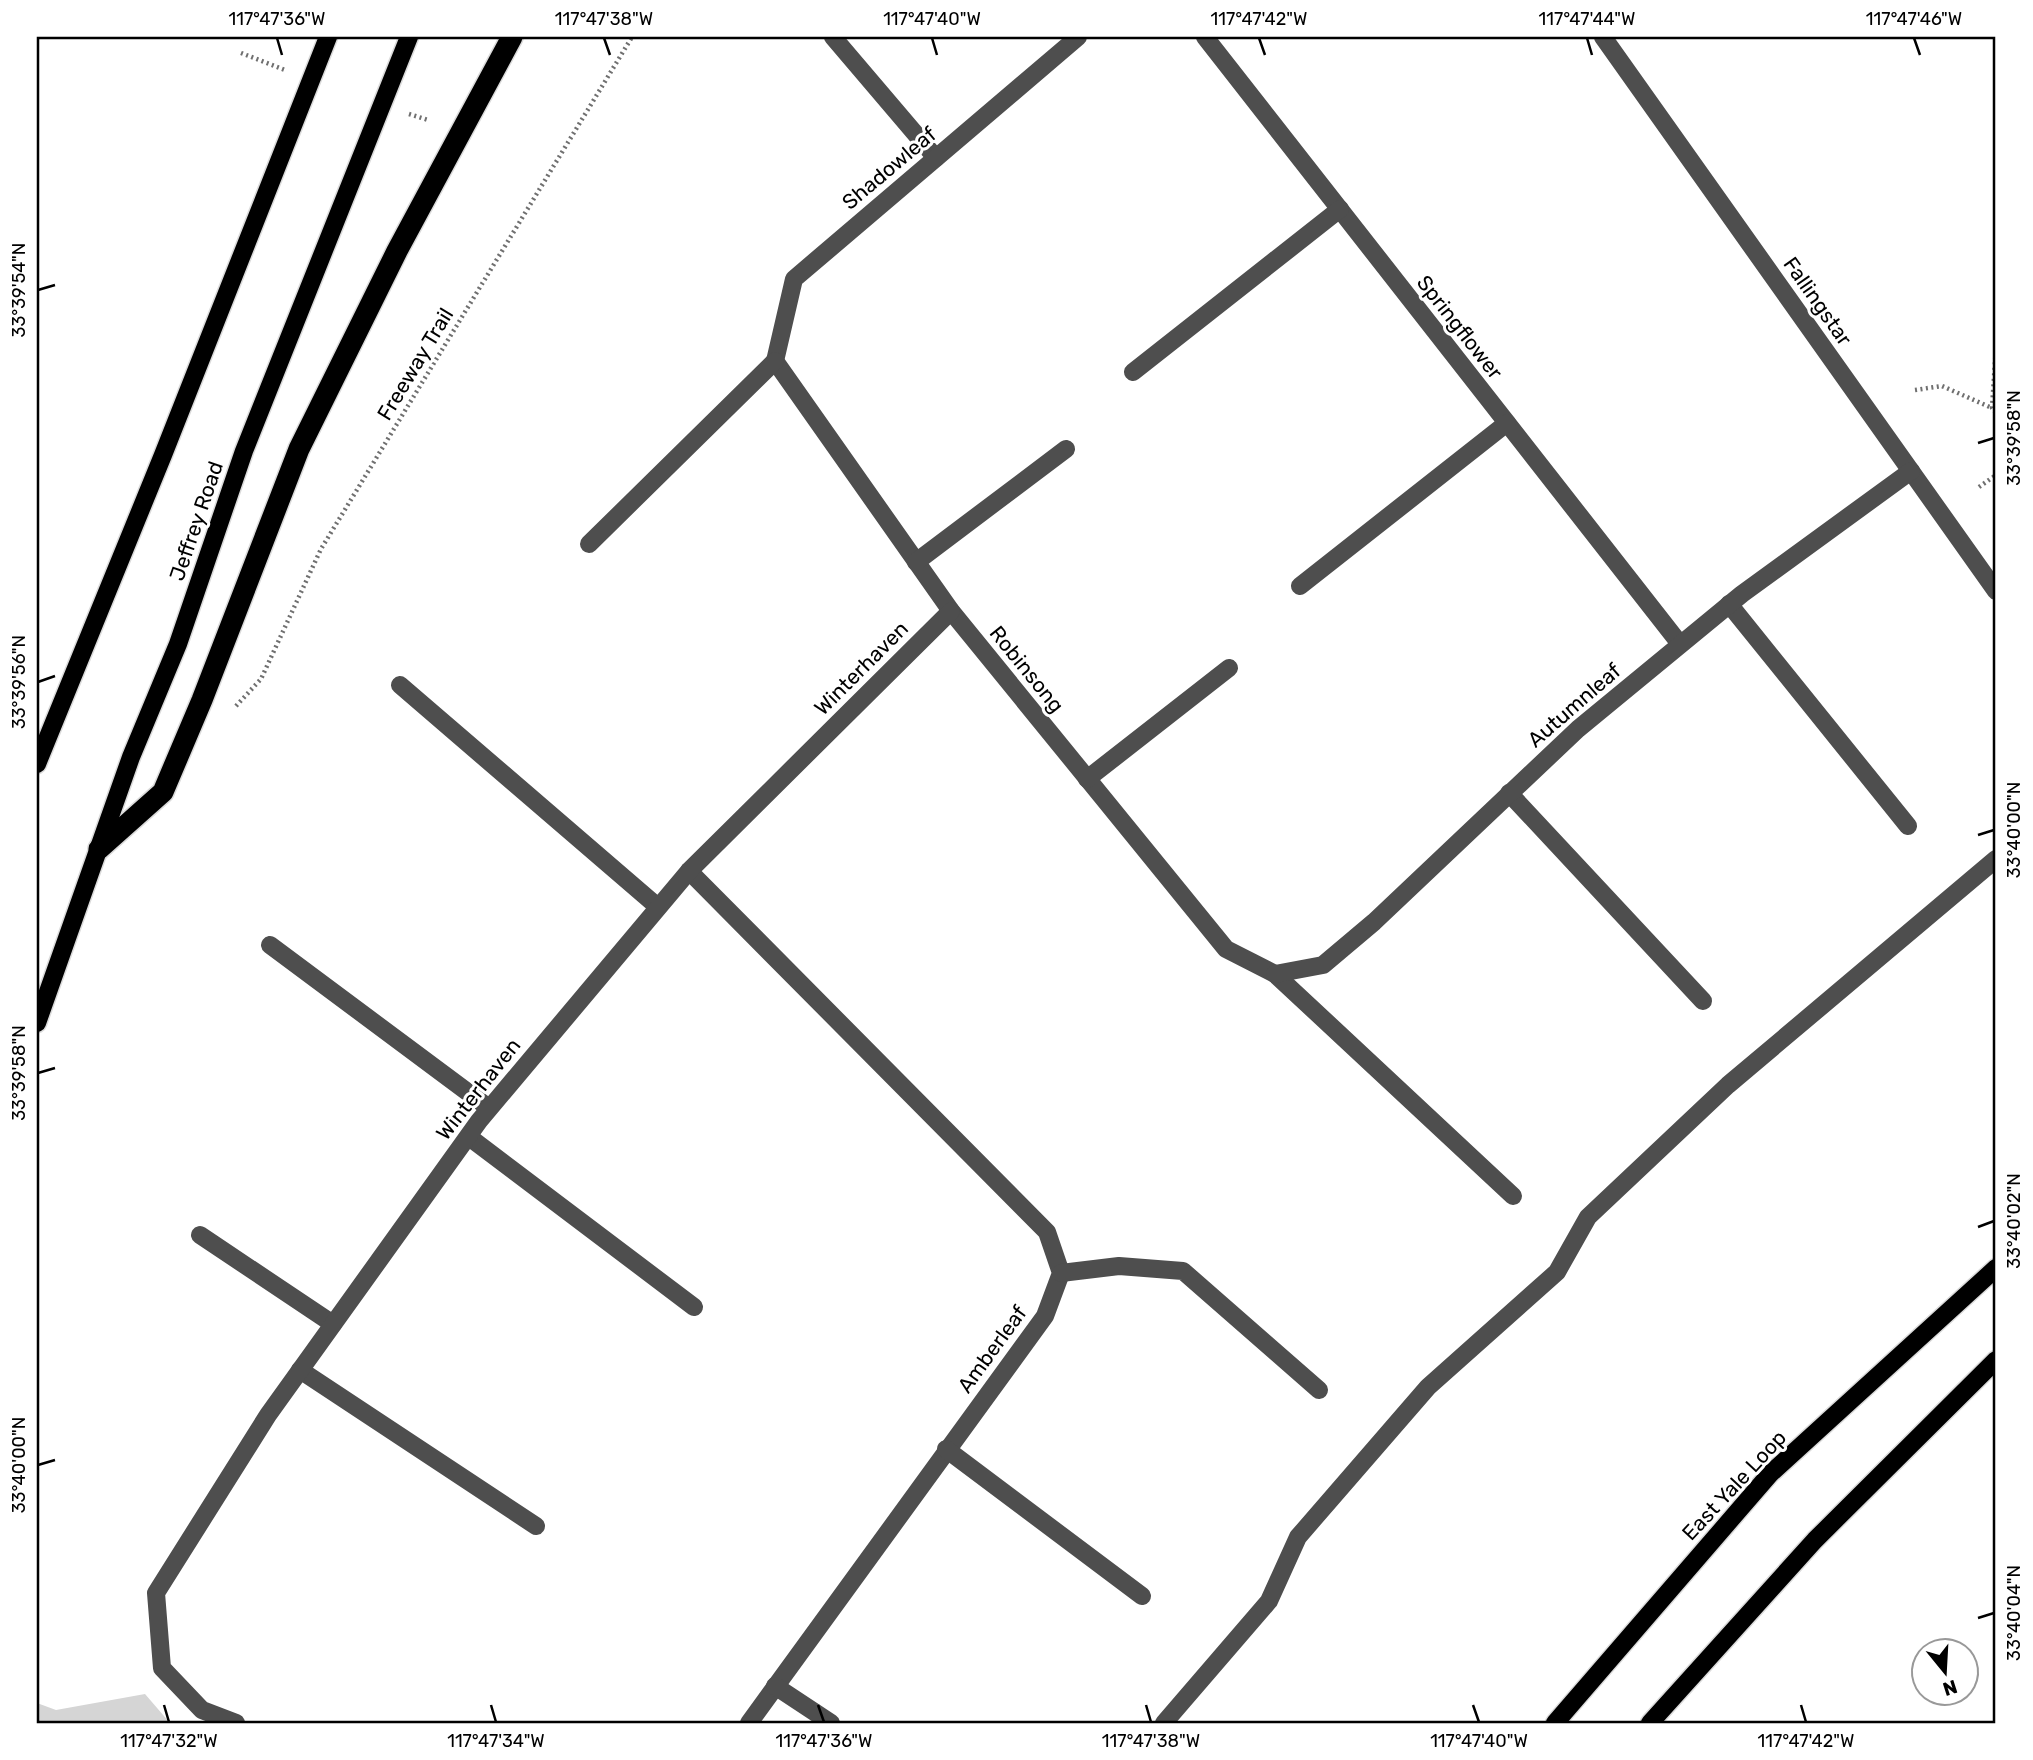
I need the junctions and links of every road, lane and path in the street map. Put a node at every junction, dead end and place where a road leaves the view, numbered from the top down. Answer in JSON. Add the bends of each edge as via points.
{"nodes":[{"id":1,"x":328,"y":37,"type":"edge"},
{"id":2,"x":409,"y":37,"type":"edge"},
{"id":3,"x":512,"y":37,"type":"edge"},
{"id":4,"x":632,"y":37,"type":"edge"},
{"id":5,"x":833,"y":37,"type":"edge"},
{"id":6,"x":1078,"y":37,"type":"edge"},
{"id":7,"x":1205,"y":37,"type":"edge"},
{"id":8,"x":1603,"y":37,"type":"edge"},
{"id":9,"x":241,"y":53,"type":"dead end"},
{"id":10,"x":312,"y":80,"type":"junction"},
{"id":11,"x":936,"y":158,"type":"junction"},
{"id":12,"x":1340,"y":209,"type":"junction"},
{"id":13,"x":1996,"y":346,"type":"edge"},
{"id":14,"x":775,"y":361,"type":"junction"},
{"id":15,"x":1133,"y":372,"type":"dead end"},
{"id":16,"x":1914,"y":390,"type":"dead end"},
{"id":17,"x":1994,"y":411,"type":"edge"},
{"id":18,"x":1507,"y":423,"type":"junction"},
{"id":19,"x":1066,"y":449,"type":"dead end"},
{"id":20,"x":1911,"y":471,"type":"junction"},
{"id":21,"x":1996,"y":475,"type":"edge"},
{"id":22,"x":1979,"y":487,"type":"dead end"},
{"id":23,"x":589,"y":544,"type":"dead end"},
{"id":24,"x":916,"y":562,"type":"junction"},
{"id":25,"x":1300,"y":586,"type":"dead end"},
{"id":26,"x":1996,"y":591,"type":"edge"},
{"id":27,"x":1729,"y":604,"type":"junction"},
{"id":28,"x":951,"y":611,"type":"junction"},
{"id":29,"x":1680,"y":644,"type":"junction"},
{"id":30,"x":1229,"y":668,"type":"dead end"},
{"id":31,"x":400,"y":685,"type":"dead end"},
{"id":32,"x":233,"y":709,"type":"dead end"},
{"id":33,"x":37,"y":764,"type":"edge"},
{"id":34,"x":1087,"y":779,"type":"junction"},
{"id":35,"x":1509,"y":793,"type":"junction"},
{"id":36,"x":1908,"y":826,"type":"dead end"},
{"id":37,"x":99,"y":849,"type":"junction"},
{"id":38,"x":1996,"y":859,"type":"edge"},
{"id":39,"x":689,"y":871,"type":"junction"},
{"id":40,"x":659,"y":906,"type":"junction"},
{"id":41,"x":270,"y":945,"type":"dead end"},
{"id":42,"x":1275,"y":974,"type":"junction"},
{"id":43,"x":1703,"y":1002,"type":"dead end"},
{"id":44,"x":37,"y":1023,"type":"edge"},
{"id":45,"x":489,"y":1108,"type":"junction"},
{"id":46,"x":469,"y":1137,"type":"junction"},
{"id":47,"x":1513,"y":1196,"type":"dead end"},
{"id":48,"x":200,"y":1235,"type":"dead end"},
{"id":49,"x":1996,"y":1268,"type":"edge"},
{"id":50,"x":1061,"y":1273,"type":"junction"},
{"id":51,"x":694,"y":1307,"type":"dead end"},
{"id":52,"x":333,"y":1324,"type":"junction"},
{"id":53,"x":1996,"y":1360,"type":"edge"},
{"id":54,"x":300,"y":1370,"type":"junction"},
{"id":55,"x":1319,"y":1390,"type":"dead end"},
{"id":56,"x":946,"y":1450,"type":"junction"},
{"id":57,"x":536,"y":1526,"type":"dead end"},
{"id":58,"x":1142,"y":1596,"type":"dead end"},
{"id":59,"x":775,"y":1686,"type":"junction"},
{"id":60,"x":236,"y":1723,"type":"edge"},
{"id":61,"x":749,"y":1723,"type":"edge"},
{"id":62,"x":831,"y":1723,"type":"edge"},
{"id":63,"x":1164,"y":1723,"type":"edge"},
{"id":64,"x":1555,"y":1723,"type":"edge"},
{"id":65,"x":1650,"y":1723,"type":"edge"}],
"edges":[{"from":1,"to":10,"type":"main road"},
{"from":2,"to":37,"type":"main road","name":"Jeffrey Road","via":[[244,450],[178,645]]},
{"from":3,"to":37,"type":"highway","via":[[397,251],[299,449],[163,792]]},
{"from":4,"to":32,"type":"path","name":"Freeway Trail","via":[[321,549],[261,679]]},
{"from":5,"to":11,"type":"street"},
{"from":6,"to":11,"type":"street","name":"Shadowleaf"},
{"from":7,"to":12,"type":"street","name":"Springflower"},
{"from":8,"to":20,"type":"street","name":"Fallingstar"},
{"from":9,"to":10,"type":"path"},
{"from":10,"to":33,"type":"main road"},
{"from":11,"to":14,"type":"street","name":"Shadowleaf","via":[[793,279]]},
{"from":12,"to":15,"type":"street"},
{"from":12,"to":18,"type":"street","name":"Springflower"},
{"from":13,"to":17,"type":"path"},
{"from":14,"to":23,"type":"street"},
{"from":14,"to":24,"type":"street","name":"Robinsong"},
{"from":16,"to":17,"type":"path","via":[[1942,386]]},
{"from":18,"to":25,"type":"street"},
{"from":18,"to":29,"type":"street","name":"Springflower"},
{"from":19,"to":24,"type":"street"},
{"from":20,"to":26,"type":"street","name":"Fallingstar"},
{"from":20,"to":27,"type":"street","name":"Autumnleaf"},
{"from":21,"to":22,"type":"path"},
{"from":24,"to":28,"type":"street","name":"Robinsong"},
{"from":27,"to":29,"type":"street","name":"Autumnleaf"},
{"from":27,"to":36,"type":"street"},
{"from":28,"to":34,"type":"street","name":"Robinsong"},
{"from":28,"to":39,"type":"street","name":"Winterhaven"},
{"from":29,"to":35,"type":"street","name":"Autumnleaf"},
{"from":30,"to":34,"type":"street"},
{"from":31,"to":40,"type":"street"},
{"from":34,"to":42,"type":"street","name":"Robinsong","via":[[1226,949]]},
{"from":35,"to":42,"type":"street","name":"Autumnleaf","via":[[1323,965]]},
{"from":35,"to":43,"type":"street"},
{"from":37,"to":44,"type":"main road","name":"Jeffrey Road"},
{"from":38,"to":63,"type":"street","via":[[1728,1085],[1588,1217],[1557,1272],[1428,1387],[1298,1537],[1269,1601]]},
{"from":39,"to":40,"type":"street","name":"Winterhaven"},
{"from":39,"to":50,"type":"street","via":[[1047,1232]]},
{"from":40,"to":45,"type":"street","name":"Winterhaven"},
{"from":41,"to":45,"type":"street"},
{"from":42,"to":47,"type":"street","name":"Robinsong"},
{"from":45,"to":46,"type":"street","name":"Winterhaven"},
{"from":46,"to":51,"type":"street"},
{"from":46,"to":52,"type":"street","name":"Winterhaven"},
{"from":48,"to":52,"type":"street"},
{"from":49,"to":64,"type":"main road","name":"East Yale Loop","via":[[1770,1474]]},
{"from":50,"to":55,"type":"street","via":[[1119,1266],[1182,1271]]},
{"from":50,"to":56,"type":"street","name":"Amberleaf","via":[[1045,1316]]},
{"from":52,"to":54,"type":"street","name":"Winterhaven"},
{"from":53,"to":65,"type":"main road","via":[[1815,1540]]},
{"from":54,"to":57,"type":"street"},
{"from":54,"to":60,"type":"street","name":"Winterhaven","via":[[156,1593],[162,1668],[202,1710]]},
{"from":56,"to":58,"type":"street"},
{"from":56,"to":59,"type":"street","name":"Amberleaf"},
{"from":59,"to":61,"type":"street","name":"Amberleaf"},
{"from":59,"to":62,"type":"street"}]}
